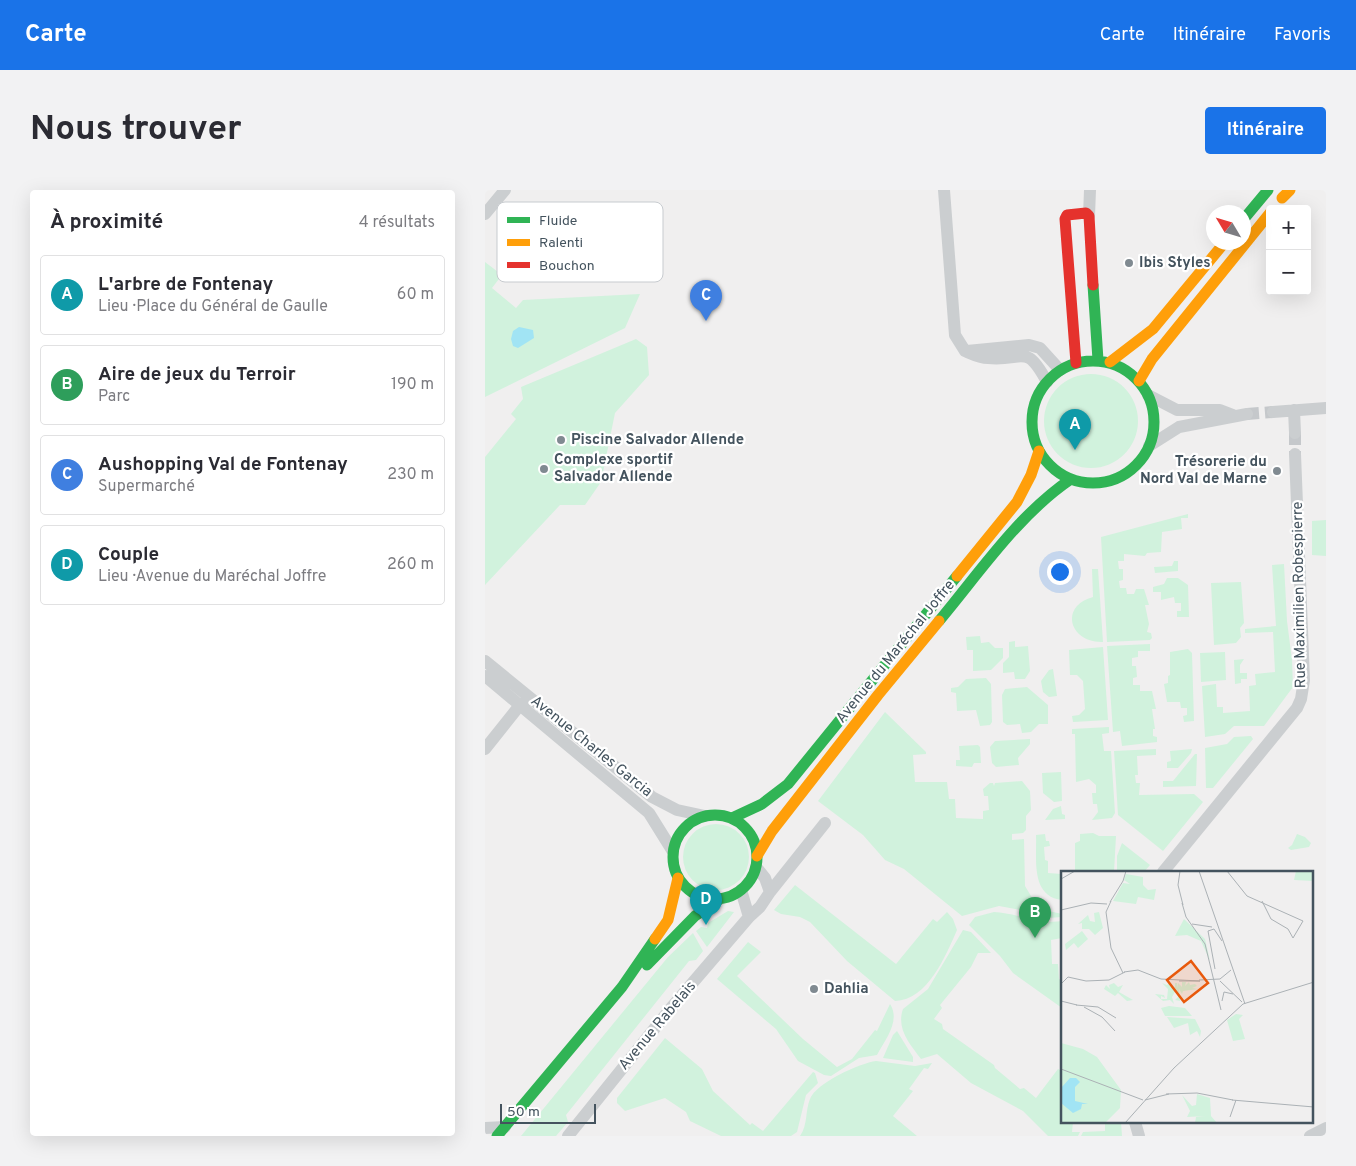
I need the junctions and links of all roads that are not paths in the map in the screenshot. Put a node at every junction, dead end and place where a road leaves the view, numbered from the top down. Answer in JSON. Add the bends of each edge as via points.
{"nodes":[{"id":1,"x":505,"y":190,"type":"edge"},
{"id":2,"x":944,"y":190,"type":"edge"},
{"id":3,"x":1090,"y":190,"type":"edge"},
{"id":4,"x":1268,"y":190,"type":"edge"},
{"id":5,"x":1287,"y":193,"type":"edge"},
{"id":6,"x":1276,"y":205,"type":"edge"},
{"id":7,"x":1251,"y":210,"type":"edge"},
{"id":8,"x":485,"y":214,"type":"edge"},
{"id":9,"x":1089,"y":216,"type":"junction"},
{"id":10,"x":1266,"y":218,"type":"edge"},
{"id":11,"x":1218,"y":250,"type":"edge"},
{"id":12,"x":965,"y":351,"type":"junction"},
{"id":13,"x":1098,"y":360,"type":"junction"},
{"id":14,"x":1110,"y":362,"type":"junction"},
{"id":15,"x":1076,"y":363,"type":"junction"},
{"id":16,"x":1060,"y":370,"type":"junction"},
{"id":17,"x":1139,"y":381,"type":"junction"},
{"id":18,"x":1047,"y":382,"type":"junction"},
{"id":19,"x":1148,"y":395,"type":"junction"},
{"id":20,"x":1326,"y":408,"type":"edge"},
{"id":21,"x":1295,"y":410,"type":"junction"},
{"id":22,"x":1273,"y":412,"type":"tunnel mouth"},
{"id":23,"x":1247,"y":414,"type":"tunnel mouth"},
{"id":24,"x":1233,"y":415,"type":"junction"},
{"id":25,"x":1295,"y":433,"type":"tunnel mouth"},
{"id":26,"x":1149,"y":446,"type":"junction"},
{"id":27,"x":1039,"y":451,"type":"junction"},
{"id":28,"x":1295,"y":454,"type":"tunnel mouth"},
{"id":29,"x":1071,"y":479,"type":"junction"},
{"id":30,"x":485,"y":661,"type":"edge"},
{"id":31,"x":485,"y":676,"type":"edge"},
{"id":32,"x":526,"y":702,"type":"junction"},
{"id":33,"x":485,"y":749,"type":"edge"},
{"id":34,"x":705,"y":816,"type":"junction"},
{"id":35,"x":732,"y":818,"type":"junction"},
{"id":36,"x":825,"y":822,"type":"dead end"},
{"id":37,"x":672,"y":850,"type":"junction"},
{"id":38,"x":757,"y":861,"type":"junction"},
{"id":39,"x":1164,"y":870,"type":"edge"},
{"id":40,"x":678,"y":878,"type":"junction"},
{"id":41,"x":741,"y":890,"type":"junction"},
{"id":42,"x":770,"y":892,"type":"junction"},
{"id":43,"x":720,"y":899,"type":"junction"},
{"id":44,"x":749,"y":917,"type":"junction"},
{"id":45,"x":622,"y":988,"type":"junction"},
{"id":46,"x":485,"y":1128,"type":"edge"},
{"id":47,"x":1326,"y":1128,"type":"edge"},
{"id":48,"x":501,"y":1131,"type":"edge"},
{"id":49,"x":569,"y":1136,"type":"edge"},
{"id":50,"x":1310,"y":1136,"type":"edge"}],
"edges":[{"from":1,"to":8,"type":"street"},
{"from":2,"to":12,"type":"street","via":[[955,335]]},
{"from":3,"to":9,"type":"street"},
{"from":4,"to":7,"type":"main road"},
{"from":5,"to":6,"type":"main road"},
{"from":9,"to":13,"type":"main road"},
{"from":9,"to":15,"type":"main road","via":[[1086,213],[1069,215],[1065,219]]},
{"from":10,"to":17,"type":"main road","via":[[1152,359]]},
{"from":11,"to":14,"type":"main road","via":[[1153,328]]},
{"from":12,"to":16,"type":"street","via":[[1029,345],[1040,348]]},
{"from":12,"to":18,"type":"street","via":[[988,358],[1025,355],[1038,364]]},
{"from":13,"to":14,"type":"main road"},
{"from":13,"to":15,"type":"main road"},
{"from":14,"to":17,"type":"main road"},
{"from":15,"to":16,"type":"main road"},
{"from":16,"to":18,"type":"main road"},
{"from":17,"to":19,"type":"main road"},
{"from":18,"to":27,"type":"main road","via":[[1032,415]]},
{"from":19,"to":24,"type":"street","via":[[1177,410],[1220,410]]},
{"from":19,"to":26,"type":"main road","via":[[1155,420]]},
{"from":20,"to":21,"type":"street"},
{"from":21,"to":22,"type":"street"},
{"from":21,"to":25,"type":"street"},
{"from":23,"to":24,"type":"street"},
{"from":24,"to":26,"type":"street","via":[[1179,427]]},
{"from":26,"to":29,"type":"main road","via":[[1134,467],[1111,480],[1089,483]]},
{"from":27,"to":29,"type":"main road","via":[[1052,467]]},
{"from":27,"to":35,"type":"main road","name":"Avenue du Maréchal Joffre","via":[[1031,476],[1017,502],[788,784],[773,799]]},
{"from":28,"to":39,"type":"street","name":"Rue Maximilien Robespierre","via":[[1304,680],[1301,699]]},
{"from":29,"to":38,"type":"main road","name":"Avenue du Maréchal Joffre","via":[[1046,496],[1026,516],[772,831]]},
{"from":30,"to":32,"type":"street","name":"Avenue Charles Garcia"},
{"from":31,"to":32,"type":"street","name":"Avenue Charles Garcia"},
{"from":32,"to":33,"type":"street"},
{"from":32,"to":34,"type":"street","name":"Avenue Charles Garcia","via":[[652,798],[677,810]]},
{"from":32,"to":37,"type":"street","name":"Avenue Charles Garcia","via":[[649,813]]},
{"from":34,"to":35,"type":"main road"},
{"from":34,"to":37,"type":"main road","via":[[683,829]]},
{"from":35,"to":38,"type":"main road","via":[[751,836]]},
{"from":36,"to":42,"type":"street","name":"Avenue Rabelais"},
{"from":37,"to":40,"type":"main road"},
{"from":38,"to":41,"type":"main road","via":[[751,880]]},
{"from":38,"to":42,"type":"street"},
{"from":40,"to":43,"type":"main road","via":[[696,895]]},
{"from":40,"to":45,"type":"main road","via":[[668,920]]},
{"from":41,"to":43,"type":"main road"},
{"from":41,"to":44,"type":"street"},
{"from":42,"to":44,"type":"street","name":"Avenue Rabelais","via":[[761,907]]},
{"from":43,"to":45,"type":"main road","via":[[695,916]]},
{"from":44,"to":49,"type":"street","name":"Avenue Rabelais"},
{"from":45,"to":48,"type":"main road"},
{"from":46,"to":48,"type":"street"},
{"from":47,"to":50,"type":"street"}]}
